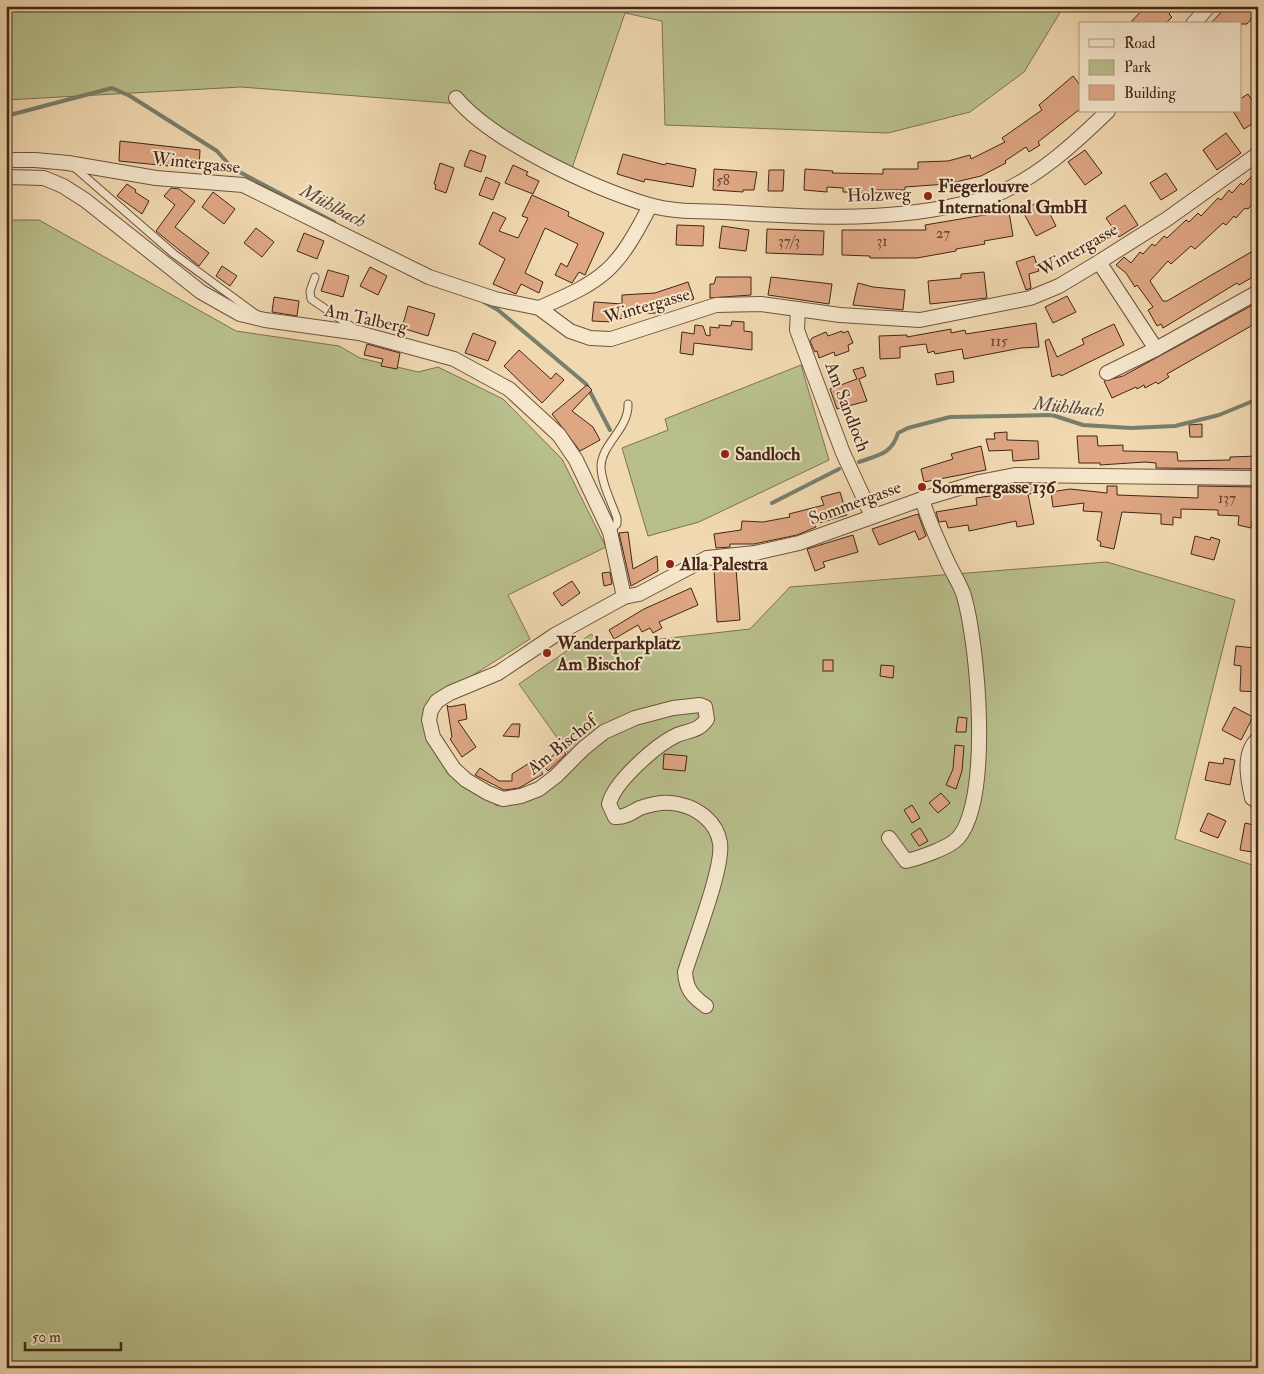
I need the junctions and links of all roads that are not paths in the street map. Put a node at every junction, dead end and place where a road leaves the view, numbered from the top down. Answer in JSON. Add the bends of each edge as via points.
{"nodes":[{"id":1,"x":1209,"y":6,"type":"edge"},
{"id":2,"x":1195,"y":22,"type":"edge"},
{"id":3,"x":456,"y":98,"type":"dead end"},
{"id":4,"x":1107,"y":112,"type":"edge"},
{"id":5,"x":1258,"y":154,"type":"edge"},
{"id":6,"x":6,"y":160,"type":"edge"},
{"id":7,"x":68,"y":163,"type":"junction"},
{"id":8,"x":6,"y":177,"type":"edge"},
{"id":9,"x":650,"y":206,"type":"junction"},
{"id":10,"x":1099,"y":262,"type":"junction"},
{"id":11,"x":315,"y":277,"type":"dead end"},
{"id":12,"x":1258,"y":292,"type":"edge"},
{"id":13,"x":539,"y":308,"type":"junction"},
{"id":14,"x":798,"y":309,"type":"junction"},
{"id":15,"x":265,"y":320,"type":"junction"},
{"id":16,"x":360,"y":333,"type":"junction"},
{"id":17,"x":1156,"y":350,"type":"junction"},
{"id":18,"x":1107,"y":373,"type":"dead end"},
{"id":19,"x":628,"y":404,"type":"dead end"},
{"id":20,"x":1258,"y":478,"type":"edge"},
{"id":21,"x":922,"y":499,"type":"junction"},
{"id":22,"x":872,"y":516,"type":"junction"},
{"id":23,"x":610,"y":532,"type":"junction"},
{"id":24,"x":624,"y":597,"type":"junction"},
{"id":25,"x":1258,"y":740,"type":"edge"},
{"id":26,"x":1258,"y":802,"type":"edge"},
{"id":27,"x":889,"y":838,"type":"dead end"},
{"id":28,"x":706,"y":1006,"type":"dead end"}],
"edges":[{"from":1,"to":2,"type":"street"},
{"from":3,"to":9,"type":"street","name":"Holzweg","via":[[466,110],[511,142],[576,176]]},
{"from":4,"to":9,"type":"street","name":"Holzweg","via":[[1084,135],[1018,186],[988,198],[924,212],[878,216],[761,214]]},
{"from":5,"to":10,"type":"street","name":"Wintergasse","via":[[1167,219]]},
{"from":6,"to":7,"type":"street","name":"Wintergasse"},
{"from":7,"to":13,"type":"street","name":"Wintergasse","via":[[156,178],[243,185],[429,277],[495,299]]},
{"from":7,"to":15,"type":"lane","via":[[174,254]]},
{"from":8,"to":15,"type":"street","name":"Am Talberg","via":[[44,178],[63,186],[201,292],[240,314]]},
{"from":9,"to":13,"type":"street","via":[[632,240],[600,278]]},
{"from":10,"to":14,"type":"street","name":"Wintergasse","via":[[1059,286],[1030,298],[928,320],[886,319]]},
{"from":10,"to":17,"type":"street"},
{"from":11,"to":16,"type":"lane","via":[[311,299]]},
{"from":12,"to":17,"type":"street"},
{"from":13,"to":14,"type":"street","name":"Wintergasse","via":[[570,331],[590,338],[611,339],[716,305],[761,304]]},
{"from":14,"to":22,"type":"street","name":"Am Sandloch","via":[[797,330]]},
{"from":15,"to":16,"type":"street","name":"Am Talberg"},
{"from":16,"to":23,"type":"street","name":"Am Talberg","via":[[454,359],[509,389],[559,435],[576,460]]},
{"from":17,"to":18,"type":"street"},
{"from":19,"to":23,"type":"lane","via":[[626,422],[601,465],[617,518],[617,524]]},
{"from":20,"to":21,"type":"street","name":"Sommergasse","via":[[1015,474]]},
{"from":21,"to":22,"type":"street","name":"Sommergasse"},
{"from":21,"to":27,"type":"street","via":[[930,525],[964,595],[977,671],[979,737],[969,820],[957,839],[921,858],[906,861]]},
{"from":22,"to":24,"type":"street","name":"Sommergasse","via":[[799,543],[699,561],[639,594]]},
{"from":23,"to":24,"type":"street","name":"Am Talberg"},
{"from":24,"to":28,"type":"street","name":"Am Bischof","via":[[555,635],[498,673],[437,701],[429,720],[433,737],[454,769],[488,793],[503,798],[539,789],[604,732],[635,718],[673,708],[705,707],[707,719],[704,725],[662,744],[631,772],[610,798],[609,804],[616,816],[622,817],[661,803],[678,804],[696,810],[711,821],[718,833],[721,844],[719,864],[685,972],[686,986],[692,996]]},
{"from":25,"to":26,"type":"street","via":[[1253,744],[1246,772],[1252,798]]}]}
